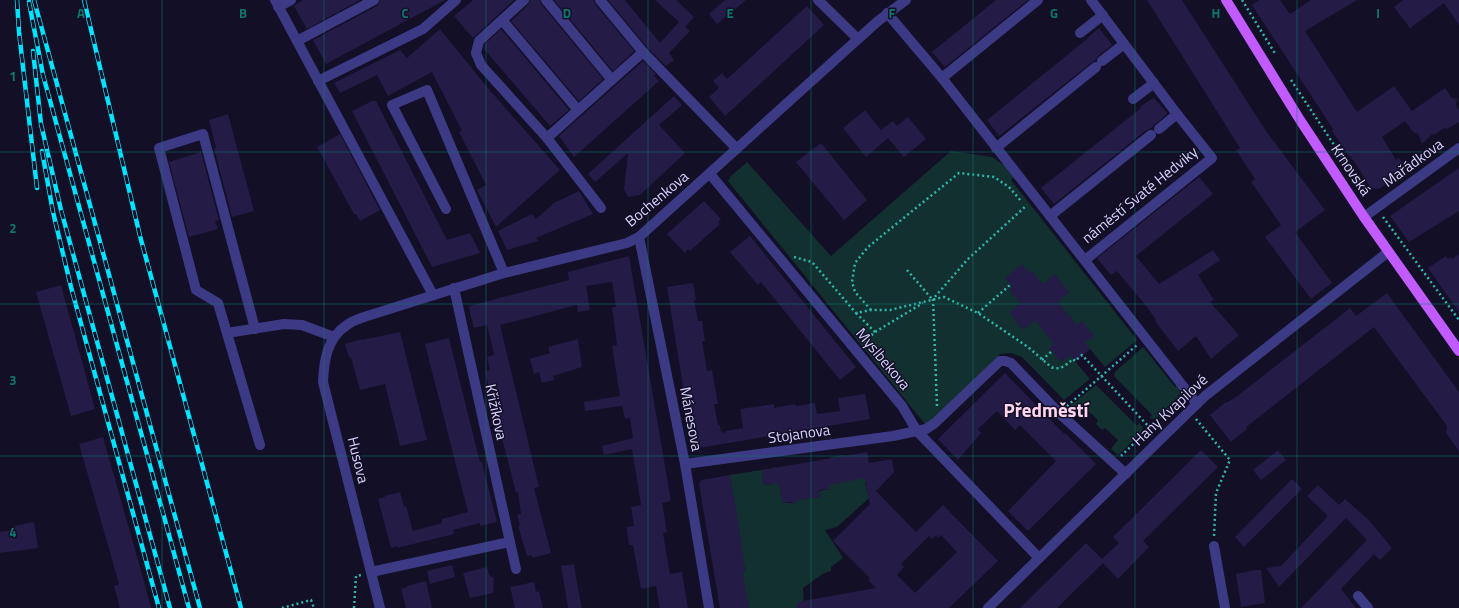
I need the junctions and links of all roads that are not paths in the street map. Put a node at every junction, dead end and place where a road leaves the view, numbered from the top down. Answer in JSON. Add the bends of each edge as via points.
{"nodes":[{"id":1,"x":291,"y":0,"type":"edge"},
{"id":2,"x":374,"y":0,"type":"edge"},
{"id":3,"x":456,"y":0,"type":"edge"},
{"id":4,"x":524,"y":0,"type":"edge"},
{"id":5,"x":546,"y":0,"type":"edge"},
{"id":6,"x":600,"y":0,"type":"edge"},
{"id":7,"x":818,"y":0,"type":"edge"},
{"id":8,"x":906,"y":0,"type":"edge"},
{"id":9,"x":1038,"y":0,"type":"edge"},
{"id":10,"x":1091,"y":0,"type":"edge"},
{"id":11,"x":1226,"y":0,"type":"edge"},
{"id":12,"x":276,"y":4,"type":"edge"},
{"id":13,"x":887,"y":13,"type":"junction"},
{"id":14,"x":1103,"y":16,"type":"junction"},
{"id":15,"x":502,"y":20,"type":"junction"},
{"id":16,"x":1080,"y":34,"type":"dead end"},
{"id":17,"x":858,"y":39,"type":"junction"},
{"id":18,"x":297,"y":41,"type":"junction"},
{"id":19,"x":1124,"y":44,"type":"junction"},
{"id":20,"x":643,"y":52,"type":"junction"},
{"id":21,"x":942,"y":78,"type":"junction"},
{"id":22,"x":612,"y":80,"type":"junction"},
{"id":23,"x":318,"y":81,"type":"junction"},
{"id":24,"x":1154,"y":83,"type":"junction"},
{"id":25,"x":1133,"y":99,"type":"dead end"},
{"id":26,"x":578,"y":110,"type":"junction"},
{"id":27,"x":1177,"y":114,"type":"junction"},
{"id":28,"x":547,"y":138,"type":"junction"},
{"id":29,"x":996,"y":148,"type":"junction"},
{"id":30,"x":1459,"y":148,"type":"edge"},
{"id":31,"x":737,"y":149,"type":"junction"},
{"id":32,"x":710,"y":174,"type":"junction"},
{"id":33,"x":601,"y":208,"type":"dead end"},
{"id":34,"x":446,"y":209,"type":"dead end"},
{"id":35,"x":1050,"y":216,"type":"junction"},
{"id":36,"x":1364,"y":217,"type":"junction"},
{"id":37,"x":639,"y":237,"type":"junction"},
{"id":38,"x":1388,"y":252,"type":"junction"},
{"id":39,"x":1084,"y":260,"type":"junction"},
{"id":40,"x":504,"y":274,"type":"junction"},
{"id":41,"x":454,"y":288,"type":"junction"},
{"id":42,"x":432,"y":295,"type":"junction"},
{"id":43,"x":347,"y":325,"type":"joint"},
{"id":44,"x":255,"y":329,"type":"junction"},
{"id":45,"x":227,"y":333,"type":"junction"},
{"id":46,"x":334,"y":337,"type":"junction"},
{"id":47,"x":1459,"y":351,"type":"edge"},
{"id":48,"x":1197,"y":404,"type":"junction"},
{"id":49,"x":917,"y":431,"type":"junction"},
{"id":50,"x":260,"y":445,"type":"dead end"},
{"id":51,"x":685,"y":464,"type":"junction"},
{"id":52,"x":1126,"y":474,"type":"junction"},
{"id":53,"x":510,"y":542,"type":"junction"},
{"id":54,"x":1214,"y":546,"type":"road end"},
{"id":55,"x":1039,"y":558,"type":"junction"},
{"id":56,"x":516,"y":569,"type":"dead end"},
{"id":57,"x":372,"y":572,"type":"junction"},
{"id":58,"x":1358,"y":596,"type":"dead end"},
{"id":59,"x":380,"y":608,"type":"edge"},
{"id":60,"x":709,"y":608,"type":"edge"},
{"id":61,"x":988,"y":608,"type":"edge"},
{"id":62,"x":1225,"y":608,"type":"edge"},
{"id":63,"x":1368,"y":608,"type":"edge"}],
"edges":[{"from":1,"to":12,"type":"street"},
{"from":2,"to":18,"type":"street"},
{"from":3,"to":23,"type":"street","via":[[422,29]]},
{"from":4,"to":15,"type":"street"},
{"from":5,"to":22,"type":"street"},
{"from":6,"to":20,"type":"street"},
{"from":7,"to":17,"type":"street"},
{"from":8,"to":13,"type":"street","name":"Bochenkova"},
{"from":9,"to":21,"type":"street"},
{"from":10,"to":14,"type":"street","name":"náměstí Svaté Hedviky"},
{"from":11,"to":36,"type":"main road","name":"Krnovská"},
{"from":12,"to":18,"type":"street"},
{"from":13,"to":17,"type":"street","name":"Bochenkova"},
{"from":13,"to":21,"type":"street","name":"náměstí Svaté Hedviky"},
{"from":14,"to":16,"type":"street"},
{"from":14,"to":19,"type":"street","name":"náměstí Svaté Hedviky"},
{"from":15,"to":26,"type":"street"},
{"from":15,"to":28,"type":"street","via":[[479,41],[476,53],[481,65]]},
{"from":17,"to":31,"type":"street","name":"Bochenkova"},
{"from":18,"to":23,"type":"street"},
{"from":19,"to":24,"type":"street","name":"náměstí Svaté Hedviky"},
{"from":19,"to":29,"type":"street"},
{"from":20,"to":22,"type":"street"},
{"from":20,"to":31,"type":"street"},
{"from":21,"to":29,"type":"street","name":"náměstí Svaté Hedviky"},
{"from":22,"to":26,"type":"street"},
{"from":23,"to":42,"type":"street"},
{"from":24,"to":25,"type":"street"},
{"from":24,"to":27,"type":"street","name":"náměstí Svaté Hedviky"},
{"from":26,"to":28,"type":"street"},
{"from":27,"to":35,"type":"street"},
{"from":27,"to":39,"type":"street","name":"náměstí Svaté Hedviky","via":[[1212,158]]},
{"from":28,"to":33,"type":"street"},
{"from":29,"to":35,"type":"street","name":"náměstí Svaté Hedviky"},
{"from":30,"to":36,"type":"street","name":"Mařádkova"},
{"from":31,"to":32,"type":"street","name":"Bochenkova"},
{"from":32,"to":37,"type":"street","name":"Bochenkova"},
{"from":32,"to":49,"type":"street","name":"Myslbekova","via":[[902,406]]},
{"from":34,"to":40,"type":"street","via":[[392,105],[427,90]]},
{"from":35,"to":39,"type":"street","name":"náměstí Svaté Hedviky"},
{"from":36,"to":38,"type":"main road","name":"Krnovská"},
{"from":37,"to":40,"type":"street","name":"Bochenkova","via":[[627,243]]},
{"from":37,"to":51,"type":"street","name":"Mánesova"},
{"from":38,"to":47,"type":"main road","name":"Krnovská"},
{"from":38,"to":48,"type":"street","name":"Hany Kvapilové"},
{"from":39,"to":48,"type":"street","name":"náměstí Svaté Hedviky"},
{"from":40,"to":41,"type":"street","name":"Bochenkova"},
{"from":41,"to":42,"type":"street","name":"Bochenkova"},
{"from":41,"to":53,"type":"street","name":"Křižíkova"},
{"from":42,"to":43,"type":"street","name":"Bochenkova"},
{"from":43,"to":46,"type":"street","name":"Husova"},
{"from":44,"to":45,"type":"street"},
{"from":44,"to":45,"type":"street","via":[[203,134],[159,148],[196,290],[218,303]]},
{"from":44,"to":46,"type":"street","via":[[284,324],[302,325]]},
{"from":45,"to":50,"type":"street"},
{"from":46,"to":57,"type":"street","name":"Husova","via":[[327,350],[323,382]]},
{"from":48,"to":52,"type":"street","name":"Hany Kvapilové"},
{"from":49,"to":51,"type":"street","name":"Stojanova"},
{"from":49,"to":52,"type":"street","via":[[926,429],[937,421],[1000,361],[1005,361],[1011,363],[1059,413]]},
{"from":49,"to":55,"type":"street","name":"Myslbekova"},
{"from":51,"to":60,"type":"street","name":"Mánesova"},
{"from":52,"to":55,"type":"street","name":"Hany Kvapilové"},
{"from":53,"to":56,"type":"street","name":"Křižíkova"},
{"from":53,"to":57,"type":"street"},
{"from":54,"to":62,"type":"street"},
{"from":55,"to":61,"type":"street","name":"Hany Kvapilové"},
{"from":57,"to":59,"type":"street","name":"Husova"},
{"from":58,"to":63,"type":"street"}]}
